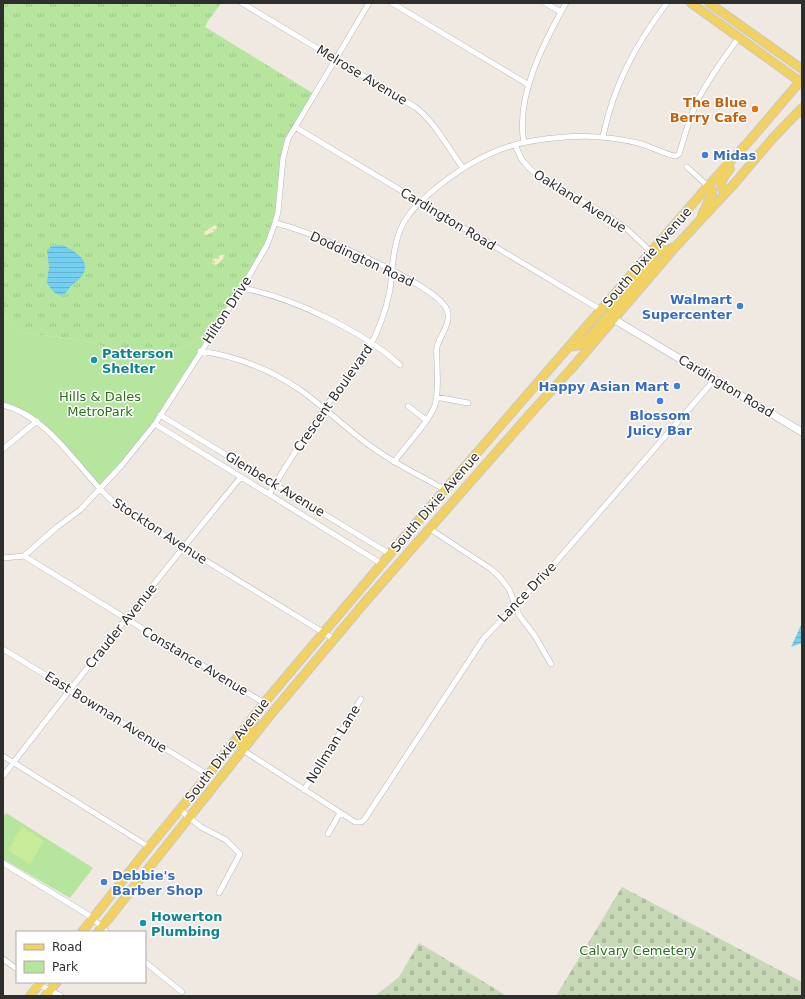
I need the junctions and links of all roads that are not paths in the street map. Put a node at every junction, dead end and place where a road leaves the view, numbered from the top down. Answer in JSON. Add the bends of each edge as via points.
{"nodes":[{"id":1,"x":242,"y":3,"type":"edge"},
{"id":2,"x":369,"y":3,"type":"edge"},
{"id":3,"x":392,"y":3,"type":"edge"},
{"id":4,"x":545,"y":3,"type":"edge"},
{"id":5,"x":566,"y":3,"type":"edge"},
{"id":6,"x":667,"y":3,"type":"edge"},
{"id":7,"x":691,"y":3,"type":"edge"},
{"id":8,"x":707,"y":6,"type":"edge"},
{"id":9,"x":561,"y":12,"type":"junction"},
{"id":10,"x":739,"y":37,"type":"junction"},
{"id":11,"x":335,"y":60,"type":"junction"},
{"id":12,"x":798,"y":62,"type":"edge"},
{"id":13,"x":802,"y":69,"type":"edge"},
{"id":14,"x":801,"y":81,"type":"edge"},
{"id":15,"x":529,"y":85,"type":"junction"},
{"id":16,"x":801,"y":110,"type":"edge"},
{"id":17,"x":295,"y":127,"type":"junction"},
{"id":18,"x":604,"y":136,"type":"junction"},
{"id":19,"x":750,"y":140,"type":"junction"},
{"id":20,"x":524,"y":143,"type":"junction"},
{"id":21,"x":515,"y":145,"type":"junction"},
{"id":22,"x":687,"y":167,"type":"dead end"},
{"id":23,"x":463,"y":168,"type":"junction"},
{"id":24,"x":708,"y":186,"type":"junction"},
{"id":25,"x":725,"y":194,"type":"junction"},
{"id":26,"x":420,"y":202,"type":"junction"},
{"id":27,"x":275,"y":223,"type":"junction"},
{"id":28,"x":698,"y":223,"type":"junction"},
{"id":29,"x":677,"y":246,"type":"junction"},
{"id":30,"x":651,"y":252,"type":"junction"},
{"id":31,"x":391,"y":270,"type":"junction"},
{"id":32,"x":242,"y":288,"type":"junction"},
{"id":33,"x":639,"y":289,"type":"junction"},
{"id":34,"x":608,"y":315,"type":"junction"},
{"id":35,"x":371,"y":344,"type":"junction"},
{"id":36,"x":200,"y":351,"type":"junction"},
{"id":37,"x":400,"y":365,"type":"dead end"},
{"id":38,"x":715,"y":379,"type":"junction"},
{"id":39,"x":436,"y":397,"type":"junction"},
{"id":40,"x":468,"y":403,"type":"dead end"},
{"id":41,"x":3,"y":405,"type":"edge"},
{"id":42,"x":408,"y":406,"type":"dead end"},
{"id":43,"x":324,"y":408,"type":"junction"},
{"id":44,"x":160,"y":415,"type":"junction"},
{"id":45,"x":426,"y":420,"type":"junction"},
{"id":46,"x":37,"y":421,"type":"junction"},
{"id":47,"x":155,"y":424,"type":"junction"},
{"id":48,"x":802,"y":432,"type":"edge"},
{"id":49,"x":3,"y":449,"type":"edge"},
{"id":50,"x":394,"y":462,"type":"junction"},
{"id":51,"x":240,"y":477,"type":"junction"},
{"id":52,"x":275,"y":484,"type":"junction"},
{"id":53,"x":99,"y":489,"type":"junction"},
{"id":54,"x":446,"y":490,"type":"junction"},
{"id":55,"x":269,"y":494,"type":"junction"},
{"id":56,"x":430,"y":529,"type":"junction"},
{"id":57,"x":184,"y":547,"type":"junction"},
{"id":58,"x":390,"y":554,"type":"junction"},
{"id":59,"x":24,"y":556,"type":"junction"},
{"id":60,"x":3,"y":558,"type":"edge"},
{"id":61,"x":382,"y":564,"type":"junction"},
{"id":62,"x":516,"y":606,"type":"junction"},
{"id":63,"x":127,"y":619,"type":"junction"},
{"id":64,"x":323,"y":632,"type":"junction"},
{"id":65,"x":334,"y":640,"type":"junction"},
{"id":66,"x":3,"y":649,"type":"edge"},
{"id":67,"x":551,"y":664,"type":"dead end"},
{"id":68,"x":70,"y":690,"type":"junction"},
{"id":69,"x":361,"y":699,"type":"dead end"},
{"id":70,"x":264,"y":703,"type":"junction"},
{"id":71,"x":255,"y":714,"type":"junction"},
{"id":72,"x":240,"y":749,"type":"junction"},
{"id":73,"x":3,"y":756,"type":"edge"},
{"id":74,"x":14,"y":762,"type":"junction"},
{"id":75,"x":3,"y":776,"type":"edge"},
{"id":76,"x":206,"y":778,"type":"junction"},
{"id":77,"x":304,"y":790,"type":"junction"},
{"id":78,"x":180,"y":810,"type":"junction"},
{"id":79,"x":340,"y":813,"type":"junction"},
{"id":80,"x":190,"y":817,"type":"junction"},
{"id":81,"x":328,"y":834,"type":"dead end"},
{"id":82,"x":149,"y":847,"type":"junction"},
{"id":83,"x":3,"y":862,"type":"edge"},
{"id":84,"x":219,"y":894,"type":"dead end"},
{"id":85,"x":93,"y":919,"type":"junction"},
{"id":86,"x":102,"y":930,"type":"edge"},
{"id":87,"x":83,"y":931,"type":"edge"},
{"id":88,"x":3,"y":959,"type":"edge"},
{"id":89,"x":146,"y":963,"type":"edge"},
{"id":90,"x":16,"y":968,"type":"edge"},
{"id":91,"x":38,"y":983,"type":"edge"},
{"id":92,"x":56,"y":983,"type":"edge"},
{"id":93,"x":182,"y":992,"type":"dead end"},
{"id":94,"x":48,"y":993,"type":"edge"},
{"id":95,"x":30,"y":996,"type":"edge"},
{"id":96,"x":61,"y":996,"type":"edge"}],
"edges":[{"from":1,"to":11,"type":"street","name":"Melrose Avenue"},
{"from":2,"to":11,"type":"street","name":"Hilton Drive"},
{"from":3,"to":15,"type":"street"},
{"from":4,"to":9,"type":"street"},
{"from":5,"to":9,"type":"street"},
{"from":6,"to":18,"type":"street","via":[[644,34],[627,65],[613,97]]},
{"from":7,"to":8,"type":"main road"},
{"from":8,"to":10,"type":"main road"},
{"from":8,"to":12,"type":"main road"},
{"from":9,"to":15,"type":"street"},
{"from":10,"to":14,"type":"main road"},
{"from":10,"to":18,"type":"street","name":"Crescent Boulevard","via":[[705,86],[691,116],[679,154],[673,156],[640,143]]},
{"from":11,"to":17,"type":"street","name":"Hilton Drive"},
{"from":11,"to":23,"type":"street","name":"Melrose Avenue","via":[[422,112]]},
{"from":12,"to":13,"type":"main road"},
{"from":14,"to":19,"type":"main road","name":"South Dixie Avenue"},
{"from":15,"to":20,"type":"street","via":[[522,112]]},
{"from":16,"to":25,"type":"main road","name":"South Dixie Avenue"},
{"from":17,"to":26,"type":"street","name":"Cardington Road"},
{"from":17,"to":27,"type":"street","name":"Hilton Drive","via":[[288,139],[283,158]]},
{"from":18,"to":20,"type":"street","name":"Crescent Boulevard","via":[[580,136]]},
{"from":19,"to":24,"type":"main road","name":"South Dixie Avenue"},
{"from":19,"to":25,"type":"main road","via":[[722,179],[721,188]]},
{"from":20,"to":21,"type":"street","name":"Crescent Boulevard"},
{"from":21,"to":23,"type":"street","name":"Crescent Boulevard"},
{"from":21,"to":30,"type":"street","name":"Oakland Avenue","via":[[522,160],[531,170],[614,220]]},
{"from":22,"to":24,"type":"street"},
{"from":23,"to":26,"type":"street","name":"Crescent Boulevard"},
{"from":24,"to":28,"type":"main road","via":[[712,193]]},
{"from":24,"to":30,"type":"main road","name":"South Dixie Avenue"},
{"from":25,"to":28,"type":"main road","name":"South Dixie Avenue"},
{"from":26,"to":31,"type":"street","name":"Crescent Boulevard","via":[[401,229],[394,249]]},
{"from":26,"to":34,"type":"street","name":"Cardington Road"},
{"from":27,"to":31,"type":"street","name":"Doddington Road","via":[[344,248]]},
{"from":27,"to":32,"type":"street","name":"Hilton Drive","via":[[267,245]]},
{"from":28,"to":29,"type":"main road","name":"South Dixie Avenue"},
{"from":29,"to":30,"type":"main road"},
{"from":29,"to":33,"type":"main road","name":"South Dixie Avenue"},
{"from":30,"to":33,"type":"main road","via":[[655,258],[643,274]]},
{"from":30,"to":34,"type":"main road","name":"South Dixie Avenue","via":[[636,270]]},
{"from":31,"to":35,"type":"street","name":"Crescent Boulevard","via":[[387,303]]},
{"from":31,"to":39,"type":"street","name":"Doddington Road","via":[[434,295],[448,312],[448,322],[437,348]]},
{"from":32,"to":35,"type":"street","via":[[298,306],[338,324]]},
{"from":32,"to":36,"type":"street","name":"Hilton Drive"},
{"from":33,"to":34,"type":"main road","name":"South Dixie Avenue"},
{"from":34,"to":38,"type":"street","name":"Cardington Road"},
{"from":34,"to":54,"type":"main road","name":"South Dixie Avenue","via":[[569,347]]},
{"from":34,"to":56,"type":"main road","name":"South Dixie Avenue"},
{"from":35,"to":37,"type":"street"},
{"from":35,"to":43,"type":"street","name":"Crescent Boulevard","via":[[352,375]]},
{"from":36,"to":43,"type":"street","via":[[244,361],[270,372]]},
{"from":36,"to":44,"type":"street","name":"Hilton Drive"},
{"from":38,"to":48,"type":"street","name":"Cardington Road"},
{"from":38,"to":62,"type":"street","name":"Lance Drive"},
{"from":39,"to":40,"type":"street"},
{"from":39,"to":45,"type":"street","name":"Doddington Road","via":[[435,406]]},
{"from":41,"to":46,"type":"street","name":"Stockton Avenue"},
{"from":42,"to":45,"type":"street"},
{"from":43,"to":50,"type":"street"},
{"from":43,"to":52,"type":"street","name":"Crescent Boulevard"},
{"from":44,"to":47,"type":"street","name":"Hilton Drive"},
{"from":44,"to":52,"type":"street","name":"Glenbeck Avenue"},
{"from":45,"to":50,"type":"street","name":"Doddington Road"},
{"from":46,"to":49,"type":"street"},
{"from":46,"to":53,"type":"street","name":"Stockton Avenue","via":[[60,443]]},
{"from":47,"to":51,"type":"street","name":"Glenbeck Avenue"},
{"from":47,"to":53,"type":"street","name":"Hilton Drive"},
{"from":50,"to":54,"type":"street"},
{"from":51,"to":55,"type":"street","name":"Glenbeck Avenue"},
{"from":51,"to":57,"type":"street","name":"Crauder Avenue"},
{"from":52,"to":55,"type":"street","name":"Crescent Boulevard"},
{"from":52,"to":58,"type":"street","name":"Glenbeck Avenue"},
{"from":53,"to":57,"type":"street","name":"Stockton Avenue","via":[[123,510]]},
{"from":53,"to":59,"type":"street","name":"Hilton Drive","via":[[80,510]]},
{"from":54,"to":58,"type":"main road","name":"South Dixie Avenue"},
{"from":55,"to":61,"type":"street","name":"Glenbeck Avenue"},
{"from":56,"to":62,"type":"street","via":[[499,576],[509,589]]},
{"from":56,"to":65,"type":"main road","name":"South Dixie Avenue"},
{"from":57,"to":63,"type":"street","name":"Crauder Avenue"},
{"from":57,"to":64,"type":"street","name":"Stockton Avenue"},
{"from":58,"to":61,"type":"main road","name":"South Dixie Avenue"},
{"from":59,"to":60,"type":"street"},
{"from":59,"to":63,"type":"street","name":"Constance Avenue"},
{"from":61,"to":64,"type":"main road","name":"South Dixie Avenue"},
{"from":62,"to":67,"type":"street","via":[[519,615]]},
{"from":62,"to":79,"type":"street","name":"Lance Drive","via":[[476,648],[364,820],[355,822]]},
{"from":63,"to":68,"type":"street","name":"Crauder Avenue"},
{"from":63,"to":70,"type":"street","name":"Constance Avenue"},
{"from":64,"to":65,"type":"street","name":"Stockton Avenue"},
{"from":64,"to":70,"type":"main road","name":"South Dixie Avenue"},
{"from":65,"to":72,"type":"main road","name":"South Dixie Avenue"},
{"from":66,"to":68,"type":"street","name":"East Bowman Avenue"},
{"from":68,"to":74,"type":"street","name":"Crauder Avenue"},
{"from":68,"to":76,"type":"street","name":"East Bowman Avenue"},
{"from":69,"to":77,"type":"street","name":"Nollman Lane"},
{"from":70,"to":71,"type":"main road","name":"South Dixie Avenue"},
{"from":71,"to":72,"type":"main road"},
{"from":71,"to":76,"type":"main road","name":"South Dixie Avenue"},
{"from":72,"to":76,"type":"main road","via":[[219,770]]},
{"from":72,"to":77,"type":"street"},
{"from":72,"to":80,"type":"main road","name":"South Dixie Avenue"},
{"from":73,"to":74,"type":"street"},
{"from":74,"to":75,"type":"street","name":"Crauder Avenue"},
{"from":74,"to":82,"type":"street"},
{"from":76,"to":78,"type":"main road","name":"South Dixie Avenue"},
{"from":77,"to":79,"type":"street"},
{"from":78,"to":80,"type":"street"},
{"from":78,"to":82,"type":"main road","name":"South Dixie Avenue"},
{"from":79,"to":81,"type":"street"},
{"from":80,"to":84,"type":"street","via":[[201,827],[226,840],[240,854]]},
{"from":80,"to":86,"type":"main road","name":"South Dixie Avenue"},
{"from":82,"to":85,"type":"main road","name":"South Dixie Avenue"},
{"from":83,"to":85,"type":"street"},
{"from":85,"to":86,"type":"street"},
{"from":85,"to":87,"type":"main road","name":"South Dixie Avenue"},
{"from":88,"to":90,"type":"street"},
{"from":89,"to":93,"type":"street"},
{"from":91,"to":94,"type":"street"},
{"from":91,"to":95,"type":"main road"},
{"from":92,"to":94,"type":"main road"},
{"from":94,"to":96,"type":"street"}]}
